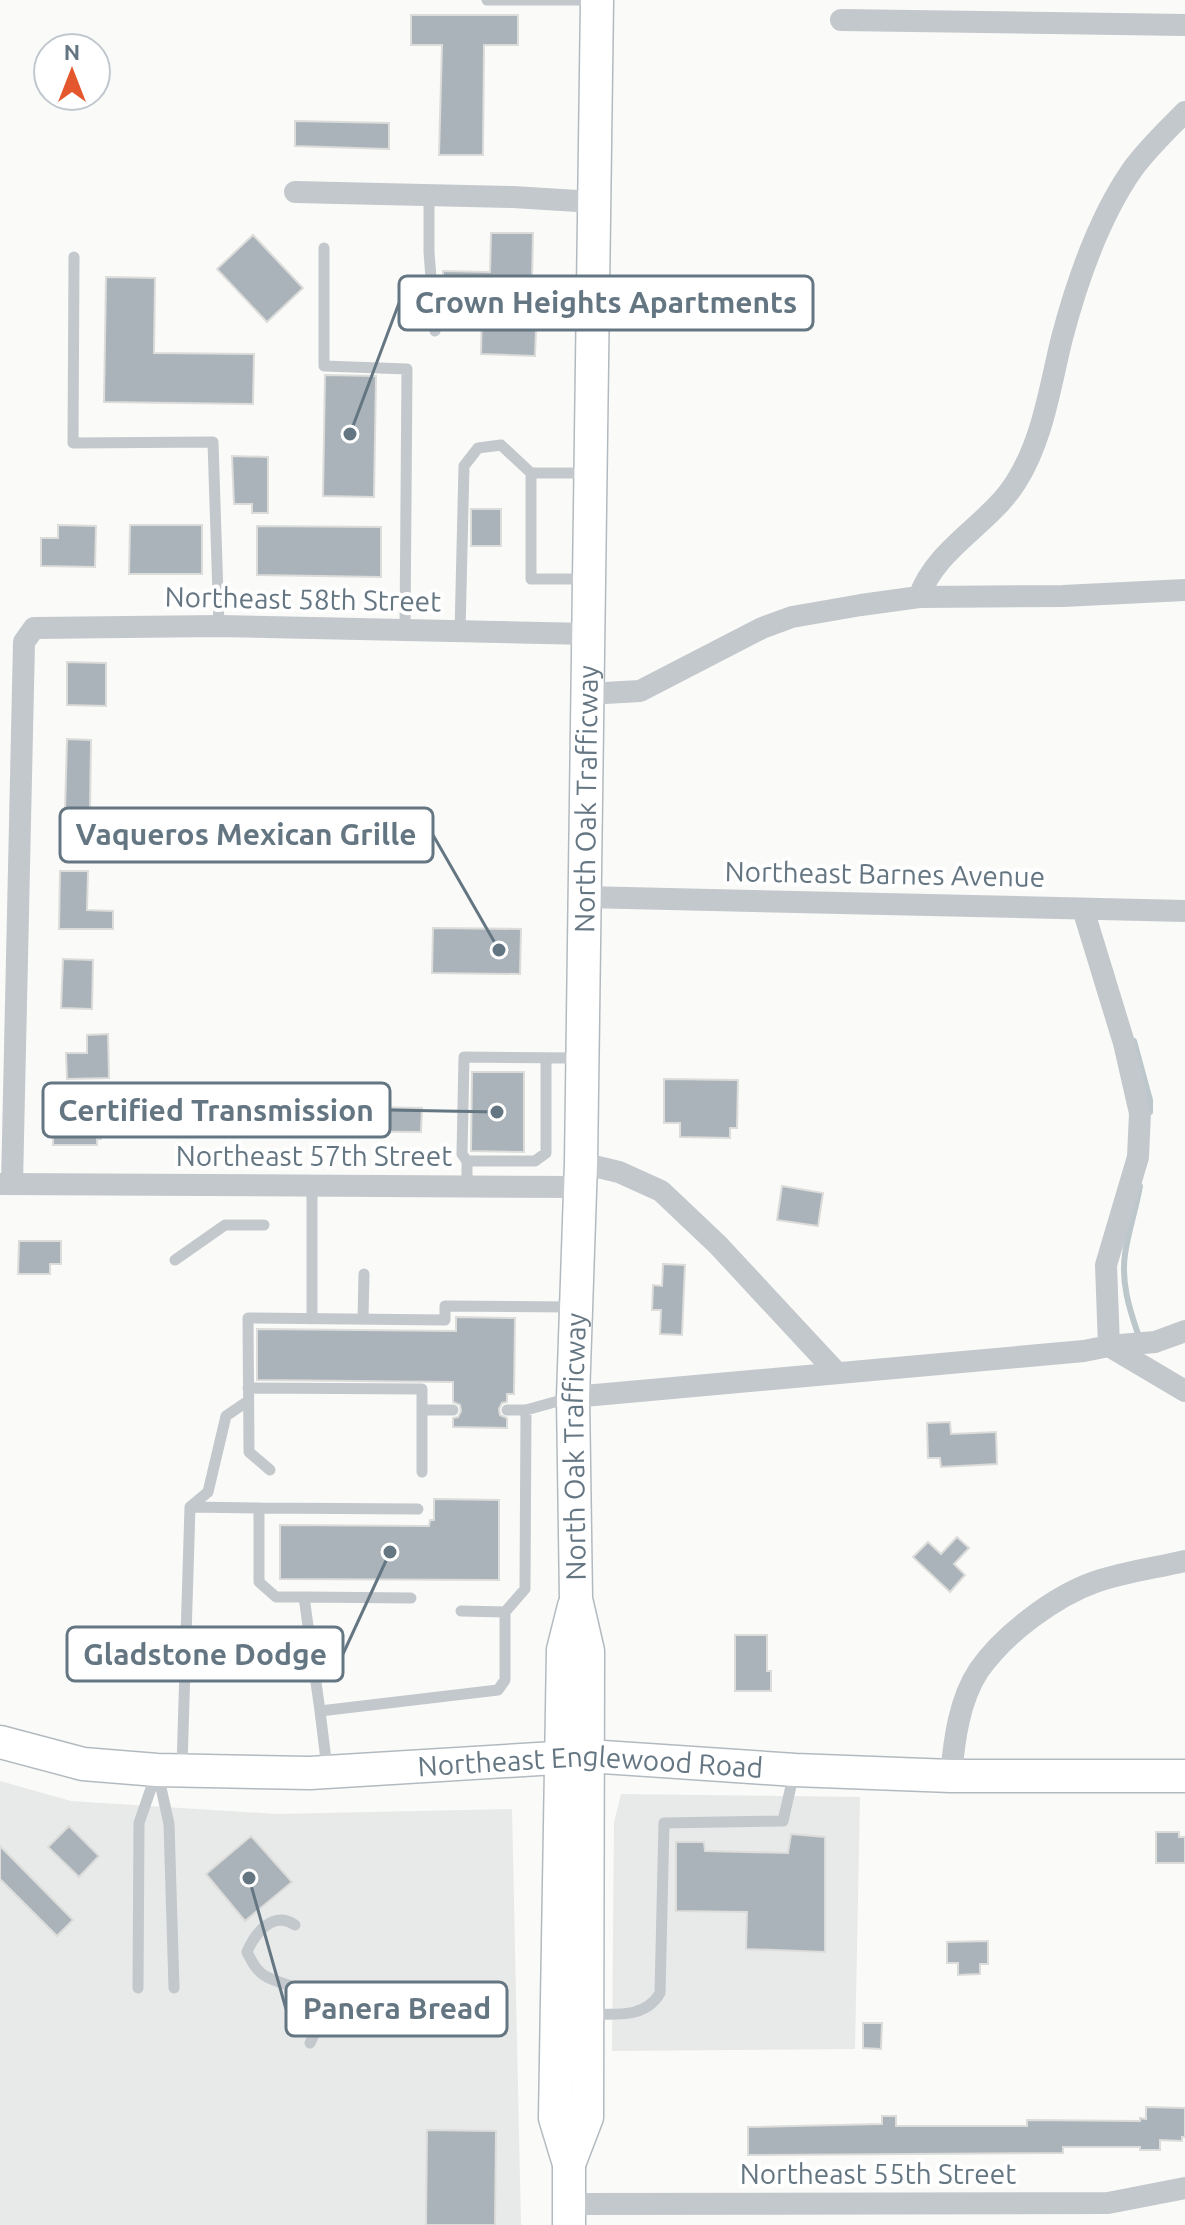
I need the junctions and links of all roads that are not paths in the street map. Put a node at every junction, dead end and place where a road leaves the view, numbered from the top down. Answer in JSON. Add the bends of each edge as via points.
{"nodes":[{"id":1,"x":487,"y":0,"type":"edge"},
{"id":2,"x":538,"y":0,"type":"edge"},
{"id":3,"x":584,"y":0,"type":"edge"},
{"id":4,"x":597,"y":0,"type":"edge"},
{"id":5,"x":841,"y":20,"type":"dead end"},
{"id":6,"x":1185,"y":25,"type":"edge"},
{"id":7,"x":1185,"y":112,"type":"edge"},
{"id":8,"x":295,"y":192,"type":"dead end"},
{"id":9,"x":429,"y":196,"type":"junction"},
{"id":10,"x":594,"y":202,"type":"junction"},
{"id":11,"x":324,"y":248,"type":"dead end"},
{"id":12,"x":74,"y":257,"type":"dead end"},
{"id":13,"x":435,"y":331,"type":"dead end"},
{"id":14,"x":531,"y":473,"type":"junction"},
{"id":15,"x":590,"y":473,"type":"junction"},
{"id":16,"x":589,"y":579,"type":"junction"},
{"id":17,"x":1185,"y":590,"type":"edge"},
{"id":18,"x":919,"y":597,"type":"junction"},
{"id":19,"x":219,"y":626,"type":"junction"},
{"id":20,"x":405,"y":631,"type":"junction"},
{"id":21,"x":460,"y":632,"type":"junction"},
{"id":22,"x":588,"y":634,"type":"junction"},
{"id":23,"x":587,"y":694,"type":"junction"},
{"id":24,"x":584,"y":897,"type":"junction"},
{"id":25,"x":1083,"y":909,"type":"junction"},
{"id":26,"x":1185,"y":911,"type":"edge"},
{"id":27,"x":546,"y":1058,"type":"junction"},
{"id":28,"x":582,"y":1058,"type":"junction"},
{"id":29,"x":467,"y":1161,"type":"junction"},
{"id":30,"x":580,"y":1175,"type":"junction"},
{"id":31,"x":6,"y":1184,"type":"edge"},
{"id":32,"x":312,"y":1186,"type":"junction"},
{"id":33,"x":467,"y":1187,"type":"junction"},
{"id":34,"x":264,"y":1225,"type":"dead end"},
{"id":35,"x":175,"y":1260,"type":"dead end"},
{"id":36,"x":364,"y":1274,"type":"dead end"},
{"id":37,"x":576,"y":1307,"type":"junction"},
{"id":38,"x":312,"y":1319,"type":"junction"},
{"id":39,"x":363,"y":1319,"type":"junction"},
{"id":40,"x":1185,"y":1331,"type":"edge"},
{"id":41,"x":1109,"y":1346,"type":"junction"},
{"id":42,"x":836,"y":1372,"type":"junction"},
{"id":43,"x":248,"y":1388,"type":"junction"},
{"id":44,"x":1185,"y":1391,"type":"edge"},
{"id":45,"x":573,"y":1397,"type":"junction"},
{"id":46,"x":248,"y":1401,"type":"junction"},
{"id":47,"x":422,"y":1410,"type":"junction"},
{"id":48,"x":453,"y":1410,"type":"dead end"},
{"id":49,"x":507,"y":1410,"type":"dead end"},
{"id":50,"x":526,"y":1410,"type":"junction"},
{"id":51,"x":270,"y":1470,"type":"dead end"},
{"id":52,"x":422,"y":1472,"type":"dead end"},
{"id":53,"x":190,"y":1507,"type":"junction"},
{"id":54,"x":259,"y":1508,"type":"junction"},
{"id":55,"x":418,"y":1509,"type":"dead end"},
{"id":56,"x":1185,"y":1561,"type":"edge"},
{"id":57,"x":304,"y":1597,"type":"junction"},
{"id":58,"x":411,"y":1598,"type":"dead end"},
{"id":59,"x":461,"y":1611,"type":"dead end"},
{"id":60,"x":505,"y":1612,"type":"junction"},
{"id":61,"x":320,"y":1711,"type":"junction"},
{"id":62,"x":0,"y":1742,"type":"edge"},
{"id":63,"x":574,"y":1757,"type":"junction"},
{"id":64,"x":170,"y":1770,"type":"junction"},
{"id":65,"x":795,"y":1770,"type":"junction"},
{"id":66,"x":327,"y":1772,"type":"junction"},
{"id":67,"x":951,"y":1776,"type":"junction"},
{"id":68,"x":1185,"y":1776,"type":"edge"},
{"id":69,"x":295,"y":1925,"type":"dead end"},
{"id":70,"x":138,"y":1988,"type":"dead end"},
{"id":71,"x":174,"y":1988,"type":"dead end"},
{"id":72,"x":588,"y":2014,"type":"junction"},
{"id":73,"x":310,"y":2043,"type":"dead end"},
{"id":74,"x":569,"y":2164,"type":"junction"},
{"id":75,"x":1185,"y":2188,"type":"edge"},
{"id":76,"x":569,"y":2215,"type":"edge"}],
"edges":[{"from":1,"to":2,"type":"lane"},
{"from":2,"to":3,"type":"lane"},
{"from":4,"to":10,"type":"main road","name":"North Oak Trafficway"},
{"from":5,"to":6,"type":"street"},
{"from":7,"to":18,"type":"street","via":[[1132,170],[1099,231],[1063,333],[1034,449],[1016,483],[932,569]]},
{"from":8,"to":9,"type":"street"},
{"from":9,"to":10,"type":"street"},
{"from":9,"to":13,"type":"lane"},
{"from":10,"to":15,"type":"main road","name":"North Oak Trafficway"},
{"from":11,"to":20,"type":"lane","via":[[324,366],[407,369]]},
{"from":12,"to":19,"type":"lane","via":[[73,443],[213,442]]},
{"from":14,"to":15,"type":"lane"},
{"from":14,"to":16,"type":"lane","via":[[531,579]]},
{"from":14,"to":21,"type":"lane","via":[[501,445],[478,448],[464,466]]},
{"from":15,"to":16,"type":"main road","name":"North Oak Trafficway"},
{"from":16,"to":22,"type":"main road","name":"North Oak Trafficway"},
{"from":17,"to":18,"type":"street"},
{"from":18,"to":23,"type":"street","via":[[792,617],[640,691]]},
{"from":19,"to":20,"type":"street","name":"Northeast 58th Street"},
{"from":19,"to":31,"type":"street","name":"Northeast 58th Street","via":[[34,628],[24,642]]},
{"from":20,"to":21,"type":"street","name":"Northeast 58th Street"},
{"from":21,"to":22,"type":"street","name":"Northeast 58th Street"},
{"from":22,"to":23,"type":"main road","name":"North Oak Trafficway"},
{"from":23,"to":24,"type":"main road","name":"North Oak Trafficway"},
{"from":24,"to":25,"type":"street","name":"Northeast Barnes Avenue"},
{"from":24,"to":28,"type":"main road","name":"North Oak Trafficway"},
{"from":25,"to":26,"type":"street","name":"Northeast Barnes Avenue"},
{"from":25,"to":41,"type":"street","via":[[1140,1113],[1138,1157],[1106,1265]]},
{"from":27,"to":28,"type":"lane"},
{"from":27,"to":29,"type":"lane","via":[[546,1153],[535,1161]]},
{"from":27,"to":29,"type":"lane","via":[[464,1057],[462,1154]]},
{"from":28,"to":30,"type":"main road","name":"North Oak Trafficway"},
{"from":29,"to":33,"type":"lane"},
{"from":30,"to":33,"type":"street","name":"Northeast 57th Street"},
{"from":30,"to":37,"type":"main road","name":"North Oak Trafficway"},
{"from":30,"to":42,"type":"street","name":"Northeast 57th Street","via":[[619,1172],[661,1191]]},
{"from":31,"to":32,"type":"street","name":"Northeast 57th Street"},
{"from":32,"to":33,"type":"street","name":"Northeast 57th Street"},
{"from":32,"to":38,"type":"lane"},
{"from":34,"to":35,"type":"lane","via":[[225,1225]]},
{"from":36,"to":39,"type":"lane"},
{"from":37,"to":39,"type":"lane","via":[[445,1306],[445,1320]]},
{"from":37,"to":45,"type":"main road","name":"North Oak Trafficway"},
{"from":38,"to":39,"type":"lane"},
{"from":38,"to":43,"type":"lane","via":[[248,1318]]},
{"from":40,"to":41,"type":"street","via":[[1155,1342]]},
{"from":41,"to":42,"type":"street"},
{"from":41,"to":44,"type":"street"},
{"from":42,"to":45,"type":"street"},
{"from":43,"to":46,"type":"lane"},
{"from":43,"to":47,"type":"lane","via":[[422,1389]]},
{"from":45,"to":50,"type":"lane"},
{"from":45,"to":63,"type":"main road","name":"North Oak Trafficway","via":[[576,1599],[563,1650]]},
{"from":46,"to":51,"type":"lane","via":[[249,1452]]},
{"from":46,"to":53,"type":"lane","via":[[226,1416],[208,1492]]},
{"from":47,"to":48,"type":"lane"},
{"from":47,"to":52,"type":"lane"},
{"from":49,"to":50,"type":"lane"},
{"from":50,"to":60,"type":"lane","via":[[525,1589]]},
{"from":53,"to":54,"type":"lane"},
{"from":53,"to":64,"type":"lane"},
{"from":54,"to":55,"type":"lane"},
{"from":54,"to":57,"type":"lane","via":[[259,1582],[276,1597]]},
{"from":56,"to":67,"type":"street","via":[[1116,1576],[1058,1598],[1001,1646],[979,1671],[960,1714]]},
{"from":57,"to":58,"type":"lane"},
{"from":57,"to":61,"type":"lane"},
{"from":59,"to":60,"type":"lane"},
{"from":60,"to":61,"type":"lane","via":[[505,1680],[498,1690]]},
{"from":61,"to":66,"type":"lane"},
{"from":62,"to":64,"type":"main road","name":"Northeast Englewood Road","via":[[83,1764]]},
{"from":63,"to":65,"type":"main road","name":"Northeast Englewood Road"},
{"from":63,"to":66,"type":"main road","name":"Northeast Englewood Road"},
{"from":63,"to":72,"type":"main road","name":"North Oak Trafficway"},
{"from":63,"to":74,"type":"main road","name":"North Oak Trafficway","via":[[555,2118]]},
{"from":64,"to":66,"type":"main road","name":"Northeast Englewood Road"},
{"from":64,"to":70,"type":"lane","via":[[139,1823]]},
{"from":64,"to":71,"type":"lane"},
{"from":65,"to":67,"type":"main road","name":"Northeast Englewood Road"},
{"from":65,"to":72,"type":"lane","via":[[783,1821],[664,1823],[660,1993],[636,2013]]},
{"from":67,"to":68,"type":"main road","name":"Northeast Englewood Road"},
{"from":69,"to":73,"type":"lane","via":[[278,1919],[264,1926],[247,1952],[265,1976],[318,1998],[320,2024]]},
{"from":72,"to":74,"type":"main road","name":"North Oak Trafficway","via":[[587,2117]]},
{"from":74,"to":76,"type":"main road","name":"North Oak Trafficway"},
{"from":75,"to":76,"type":"street","name":"Northeast 55th Street","via":[[1108,2203]]}]}
